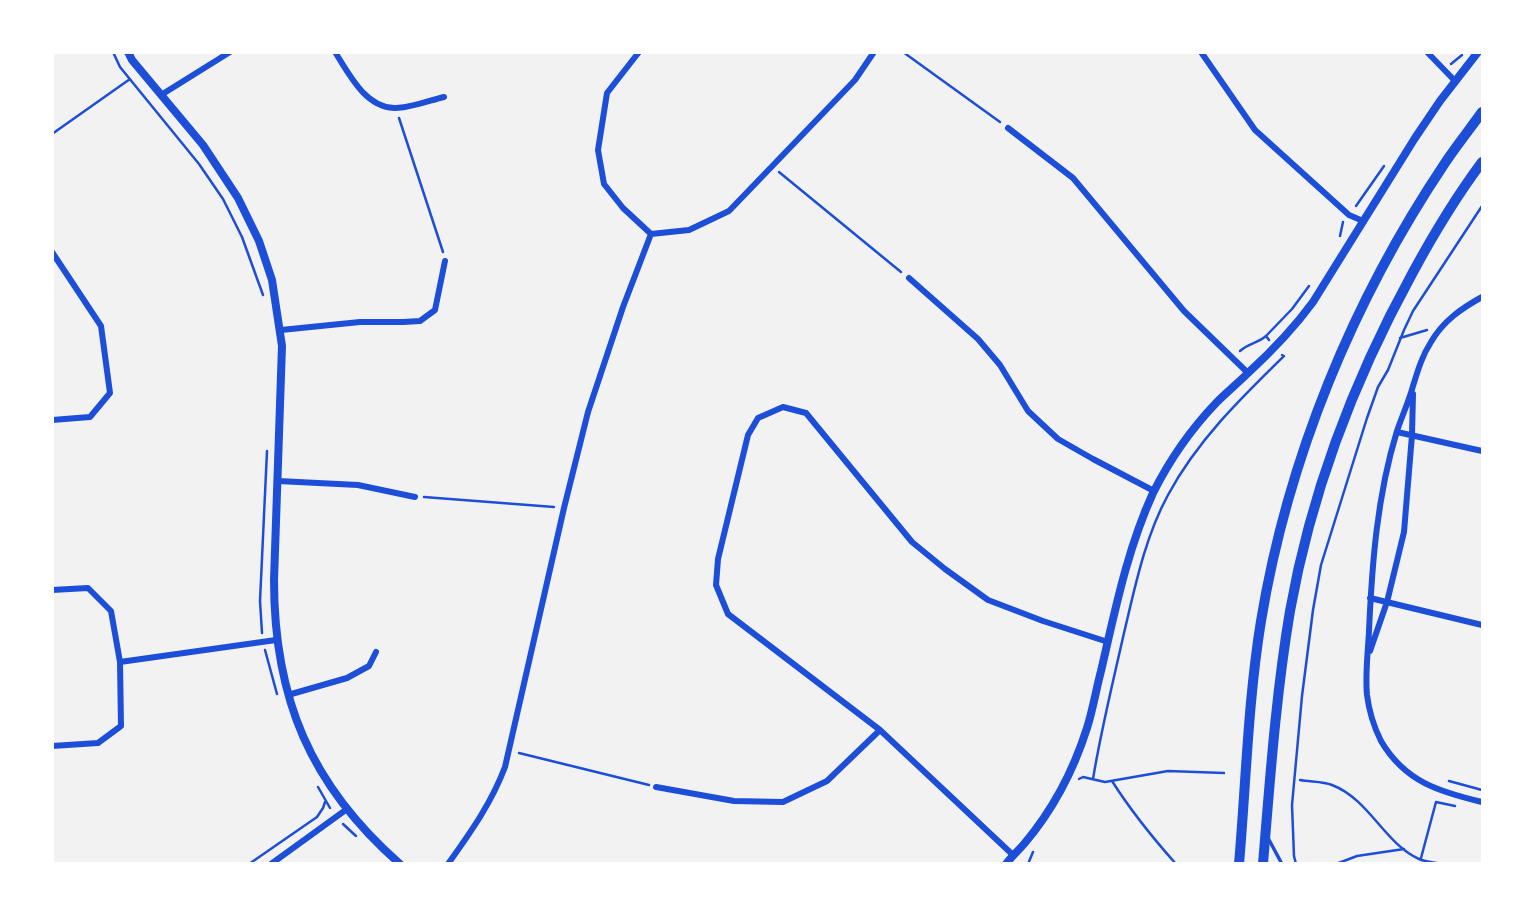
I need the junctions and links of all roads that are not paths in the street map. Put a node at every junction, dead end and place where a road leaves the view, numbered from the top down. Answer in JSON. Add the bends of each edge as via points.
{"nodes":[{"id":1,"x":128,"y":52,"type":"edge"},
{"id":2,"x":230,"y":52,"type":"edge"},
{"id":3,"x":335,"y":52,"type":"edge"},
{"id":4,"x":639,"y":52,"type":"edge"},
{"id":5,"x":874,"y":52,"type":"edge"},
{"id":6,"x":1201,"y":52,"type":"edge"},
{"id":7,"x":1427,"y":52,"type":"edge"},
{"id":8,"x":1478,"y":52,"type":"edge"},
{"id":9,"x":1455,"y":81,"type":"junction"},
{"id":10,"x":160,"y":95,"type":"junction"},
{"id":11,"x":444,"y":97,"type":"dead end"},
{"id":12,"x":1482,"y":113,"type":"edge"},
{"id":13,"x":1008,"y":128,"type":"road end"},
{"id":14,"x":1482,"y":162,"type":"edge"},
{"id":15,"x":1363,"y":221,"type":"junction"},
{"id":16,"x":650,"y":234,"type":"junction"},
{"id":17,"x":52,"y":253,"type":"edge"},
{"id":18,"x":446,"y":261,"type":"road end"},
{"id":19,"x":909,"y":278,"type":"road end"},
{"id":20,"x":1482,"y":297,"type":"edge"},
{"id":21,"x":281,"y":330,"type":"junction"},
{"id":22,"x":1248,"y":373,"type":"junction"},
{"id":23,"x":1413,"y":386,"type":"junction"},
{"id":24,"x":52,"y":420,"type":"edge"},
{"id":25,"x":1397,"y":432,"type":"junction"},
{"id":26,"x":1412,"y":435,"type":"junction"},
{"id":27,"x":1482,"y":451,"type":"edge"},
{"id":28,"x":278,"y":481,"type":"junction"},
{"id":29,"x":1154,"y":491,"type":"junction"},
{"id":30,"x":415,"y":496,"type":"road end"},
{"id":31,"x":52,"y":590,"type":"edge"},
{"id":32,"x":1370,"y":598,"type":"junction"},
{"id":33,"x":1387,"y":602,"type":"junction"},
{"id":34,"x":1482,"y":625,"type":"edge"},
{"id":35,"x":276,"y":640,"type":"junction"},
{"id":36,"x":1108,"y":642,"type":"junction"},
{"id":37,"x":376,"y":652,"type":"dead end"},
{"id":38,"x":1367,"y":659,"type":"junction"},
{"id":39,"x":120,"y":662,"type":"junction"},
{"id":40,"x":288,"y":695,"type":"junction"},
{"id":41,"x":880,"y":730,"type":"junction"},
{"id":42,"x":52,"y":746,"type":"edge"},
{"id":43,"x":656,"y":787,"type":"road end"},
{"id":44,"x":1482,"y":802,"type":"edge"},
{"id":45,"x":347,"y":809,"type":"junction"},
{"id":46,"x":1266,"y":833,"type":"junction"},
{"id":47,"x":1013,"y":855,"type":"junction"},
{"id":48,"x":271,"y":863,"type":"edge"},
{"id":49,"x":400,"y":863,"type":"edge"},
{"id":50,"x":447,"y":863,"type":"edge"},
{"id":51,"x":1006,"y":863,"type":"edge"},
{"id":52,"x":1239,"y":863,"type":"edge"},
{"id":53,"x":1263,"y":863,"type":"edge"},
{"id":54,"x":1282,"y":863,"type":"edge"}],
"edges":[{"from":1,"to":10,"type":"street"},
{"from":2,"to":10,"type":"street"},
{"from":3,"to":11,"type":"street","via":[[360,91],[382,106],[396,108]]},
{"from":4,"to":16,"type":"street","via":[[607,93],[598,150],[604,184]]},
{"from":5,"to":16,"type":"street","via":[[855,80],[729,211],[689,230]]},
{"from":6,"to":15,"type":"street","via":[[1255,130],[1349,215]]},
{"from":7,"to":9,"type":"street"},
{"from":8,"to":9,"type":"street"},
{"from":9,"to":15,"type":"street"},
{"from":10,"to":21,"type":"street","via":[[203,145],[238,198],[272,280]]},
{"from":12,"to":52,"type":"main road","via":[[1446,161],[1393,248],[1345,343],[1310,432],[1261,622]]},
{"from":13,"to":22,"type":"street","via":[[1073,178],[1184,311]]},
{"from":14,"to":46,"type":"main road","via":[[1403,291],[1332,450],[1291,610]]},
{"from":15,"to":22,"type":"street","via":[[1313,302]]},
{"from":16,"to":50,"type":"street","via":[[588,411],[505,767],[474,829]]},
{"from":17,"to":24,"type":"street","via":[[102,326],[110,393],[90,417]]},
{"from":18,"to":21,"type":"street","via":[[435,310],[420,321]]},
{"from":19,"to":29,"type":"street","via":[[978,339],[1028,411],[1058,439]]},
{"from":20,"to":23,"type":"street","via":[[1442,326],[1423,354]]},
{"from":21,"to":28,"type":"street"},
{"from":22,"to":29,"type":"street","via":[[1201,419]]},
{"from":23,"to":25,"type":"street"},
{"from":23,"to":26,"type":"street"},
{"from":25,"to":26,"type":"street"},
{"from":25,"to":32,"type":"street","via":[[1381,496]]},
{"from":26,"to":27,"type":"street"},
{"from":26,"to":33,"type":"street","via":[[1404,532]]},
{"from":28,"to":30,"type":"street","via":[[358,485]]},
{"from":28,"to":35,"type":"street"},
{"from":29,"to":36,"type":"street","via":[[1130,554]]},
{"from":31,"to":39,"type":"street","via":[[88,588],[111,611]]},
{"from":32,"to":33,"type":"street"},
{"from":32,"to":38,"type":"street"},
{"from":33,"to":34,"type":"street"},
{"from":33,"to":38,"type":"street"},
{"from":35,"to":39,"type":"street"},
{"from":35,"to":40,"type":"street"},
{"from":36,"to":41,"type":"street","via":[[988,600],[945,569],[912,542],[806,413],[783,407],[758,418],[748,435],[716,585],[728,614]]},
{"from":36,"to":47,"type":"street","via":[[1087,727],[1070,770],[1047,812]]},
{"from":37,"to":40,"type":"street","via":[[369,666],[347,678]]},
{"from":38,"to":44,"type":"street","via":[[1370,711],[1377,733],[1394,759],[1430,787]]},
{"from":39,"to":42,"type":"street","via":[[121,726],[98,743]]},
{"from":40,"to":45,"type":"street","via":[[308,748]]},
{"from":41,"to":43,"type":"street","via":[[827,781],[783,802],[734,801]]},
{"from":41,"to":47,"type":"street"},
{"from":45,"to":48,"type":"street"},
{"from":45,"to":49,"type":"street"},
{"from":46,"to":53,"type":"main road"},
{"from":46,"to":54,"type":"lane"},
{"from":47,"to":51,"type":"street"}]}
